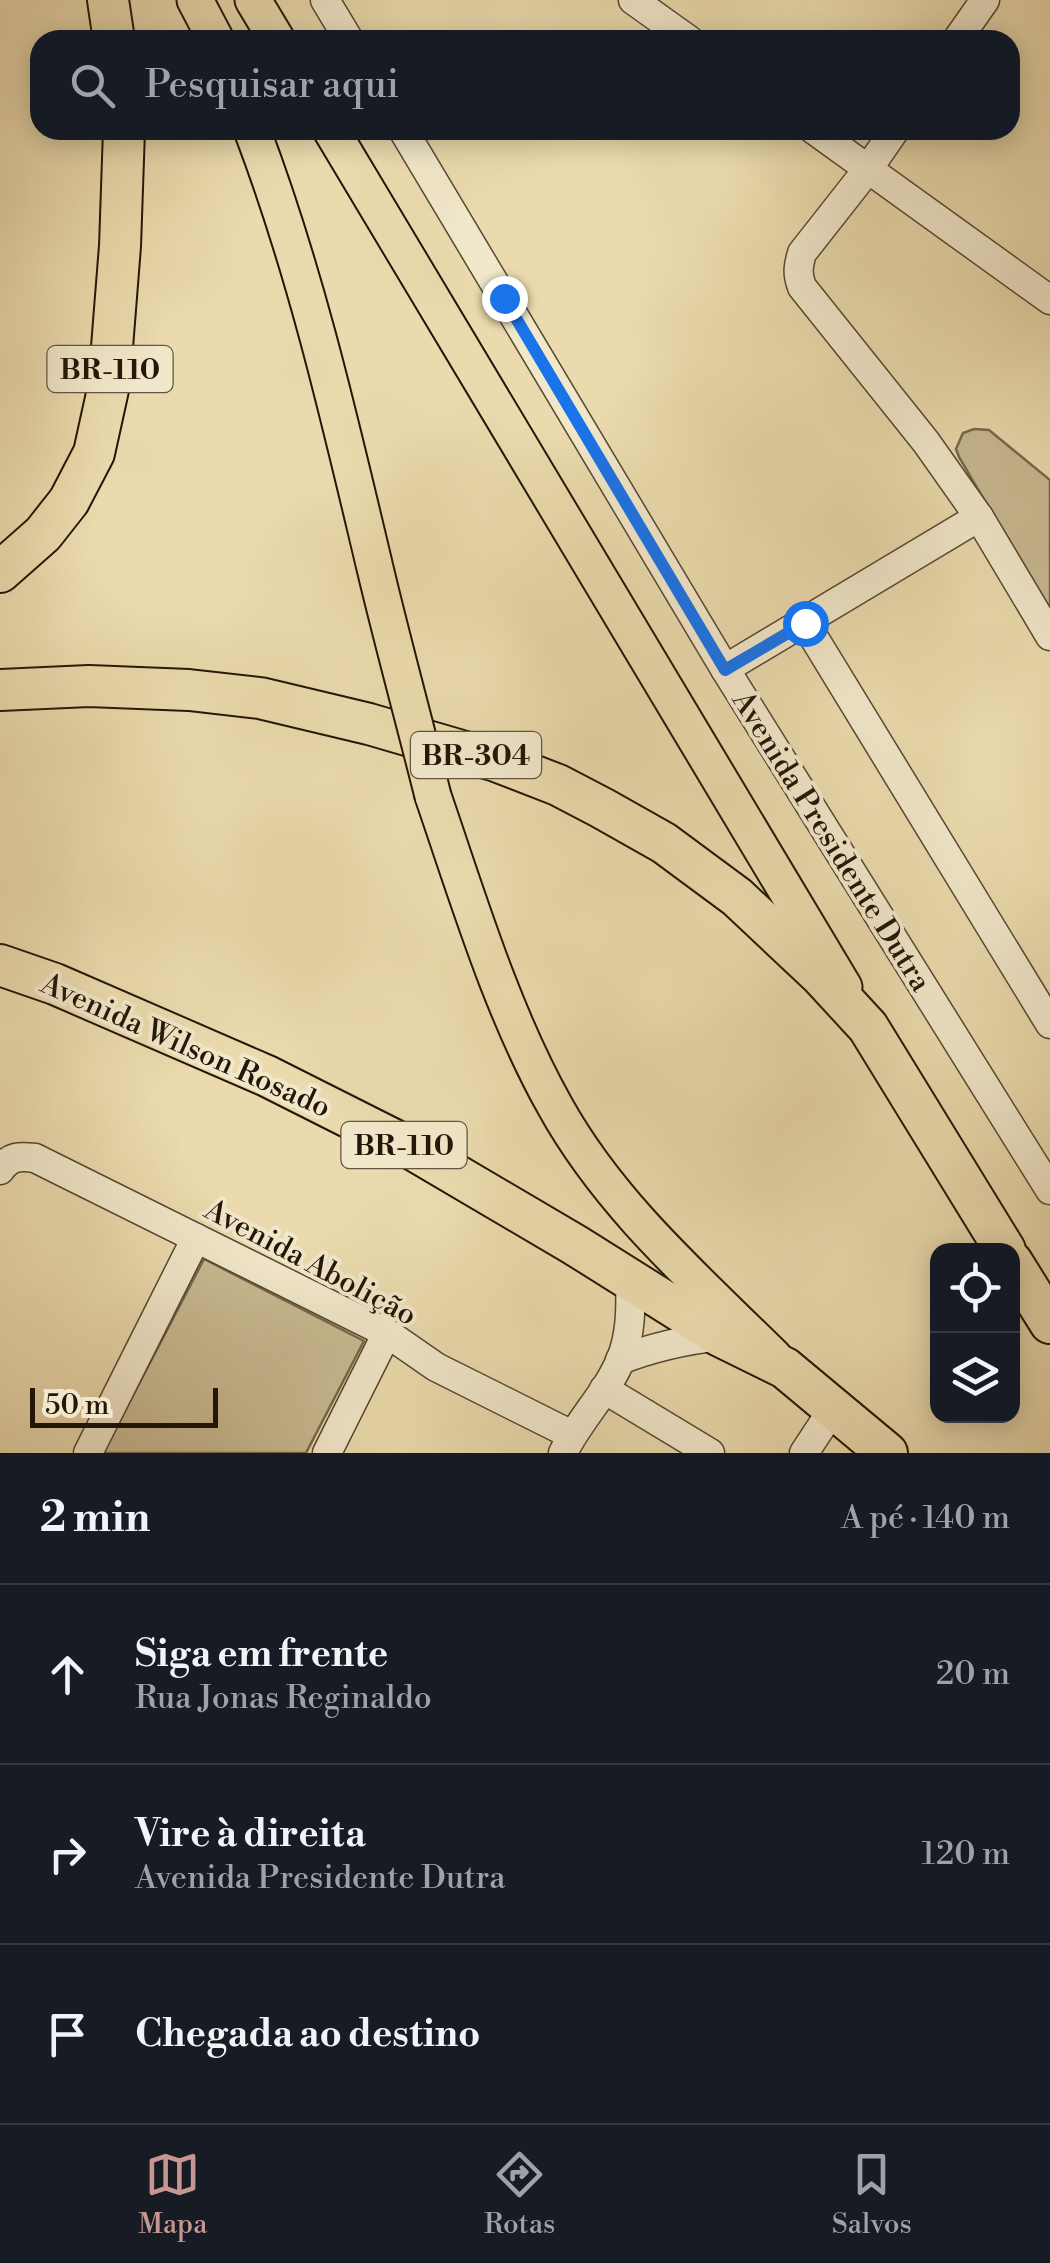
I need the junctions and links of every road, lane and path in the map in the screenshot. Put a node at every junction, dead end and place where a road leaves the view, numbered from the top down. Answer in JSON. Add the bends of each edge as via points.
{"nodes":[{"id":1,"x":108,"y":0,"type":"edge"},
{"id":2,"x":195,"y":0,"type":"edge"},
{"id":3,"x":252,"y":0,"type":"edge"},
{"id":4,"x":634,"y":0,"type":"edge"},
{"id":5,"x":985,"y":0,"type":"edge"},
{"id":6,"x":112,"y":30,"type":"edge"},
{"id":7,"x":211,"y":30,"type":"edge"},
{"id":8,"x":270,"y":30,"type":"edge"},
{"id":9,"x":675,"y":30,"type":"edge"},
{"id":10,"x":964,"y":30,"type":"edge"},
{"id":11,"x":124,"y":140,"type":"edge"},
{"id":12,"x":256,"y":140,"type":"edge"},
{"id":13,"x":336,"y":140,"type":"edge"},
{"id":14,"x":409,"y":140,"type":"edge"},
{"id":15,"x":828,"y":140,"type":"edge"},
{"id":16,"x":888,"y":140,"type":"edge"},
{"id":17,"x":868,"y":169,"type":"junction"},
{"id":18,"x":1050,"y":300,"type":"edge"},
{"id":19,"x":979,"y":517,"type":"junction"},
{"id":20,"x":0,"y":572,"type":"edge"},
{"id":21,"x":805,"y":623,"type":"junction"},
{"id":22,"x":1050,"y":636,"type":"edge"},
{"id":23,"x":725,"y":670,"type":"junction"},
{"id":24,"x":0,"y":690,"type":"edge"},
{"id":25,"x":0,"y":965,"type":"edge"},
{"id":26,"x":1050,"y":1024,"type":"edge"},
{"id":27,"x":868,"y":1027,"type":"junction"},
{"id":28,"x":8,"y":1163,"type":"edge"},
{"id":29,"x":1050,"y":1190,"type":"edge"},
{"id":30,"x":196,"y":1238,"type":"junction"},
{"id":31,"x":1001,"y":1243,"type":"edge"},
{"id":32,"x":1020,"y":1275,"type":"edge"},
{"id":33,"x":630,"y":1280,"type":"junction"},
{"id":34,"x":1050,"y":1323,"type":"edge"},
{"id":35,"x":387,"y":1334,"type":"junction"},
{"id":36,"x":720,"y":1336,"type":"junction"},
{"id":37,"x":620,"y":1360,"type":"junction"},
{"id":38,"x":785,"y":1368,"type":"junction"},
{"id":39,"x":604,"y":1389,"type":"junction"},
{"id":40,"x":833,"y":1409,"type":"junction"},
{"id":41,"x":568,"y":1444,"type":"edge"},
{"id":42,"x":88,"y":1453,"type":"edge"},
{"id":43,"x":327,"y":1453,"type":"edge"},
{"id":44,"x":710,"y":1453,"type":"edge"},
{"id":45,"x":804,"y":1453,"type":"edge"},
{"id":46,"x":887,"y":1453,"type":"edge"}],
"edges":[{"from":1,"to":6,"type":"highway"},
{"from":2,"to":7,"type":"main road"},
{"from":3,"to":8,"type":"main road"},
{"from":4,"to":9,"type":"street"},
{"from":5,"to":10,"type":"street"},
{"from":11,"to":20,"type":"highway","number":"BR-110","via":[[108,384],[94,453],[52,523]]},
{"from":12,"to":38,"type":"main road","bridge":true,"via":[[335,400],[433,796],[530,1056],[554,1106],[640,1224]]},
{"from":13,"to":27,"type":"main road","name":"Avenida Presidente Dutra"},
{"from":14,"to":23,"type":"street","name":"Avenida Presidente Dutra"},
{"from":15,"to":17,"type":"street"},
{"from":16,"to":17,"type":"street"},
{"from":17,"to":18,"type":"street"},
{"from":17,"to":19,"type":"street","via":[[802,254],[798,276]]},
{"from":19,"to":21,"type":"street"},
{"from":19,"to":22,"type":"street"},
{"from":21,"to":23,"type":"street"},
{"from":21,"to":26,"type":"street"},
{"from":23,"to":29,"type":"street","name":"Avenida Presidente Dutra"},
{"from":24,"to":27,"type":"highway","number":"BR-304","via":[[105,687],[260,698],[496,761],[558,785],[664,843],[737,897]]},
{"from":25,"to":33,"type":"highway","name":"Avenida Wilson Rosado","number":"BR-110","via":[[267,1076],[412,1149]]},
{"from":27,"to":31,"type":"highway"},
{"from":28,"to":30,"type":"street","name":"Avenida Abolição","via":[[35,1158]]},
{"from":30,"to":35,"type":"street","name":"Avenida Abolição"},
{"from":30,"to":42,"type":"street"},
{"from":32,"to":34,"type":"highway"},
{"from":33,"to":36,"type":"highway","name":"Avenida Wilson Rosado","number":"BR-110"},
{"from":33,"to":37,"type":"street"},
{"from":35,"to":41,"type":"street","name":"Avenida Abolição"},
{"from":35,"to":43,"type":"street"},
{"from":36,"to":37,"type":"street","via":[[664,1344]]},
{"from":36,"to":38,"type":"highway","name":"Avenida Wilson Rosado","number":"BR-110"},
{"from":37,"to":39,"type":"street"},
{"from":38,"to":40,"type":"highway","number":"BR-110"},
{"from":39,"to":41,"type":"street"},
{"from":39,"to":44,"type":"street"},
{"from":40,"to":45,"type":"street"},
{"from":40,"to":46,"type":"highway","number":"BR-110"}]}
